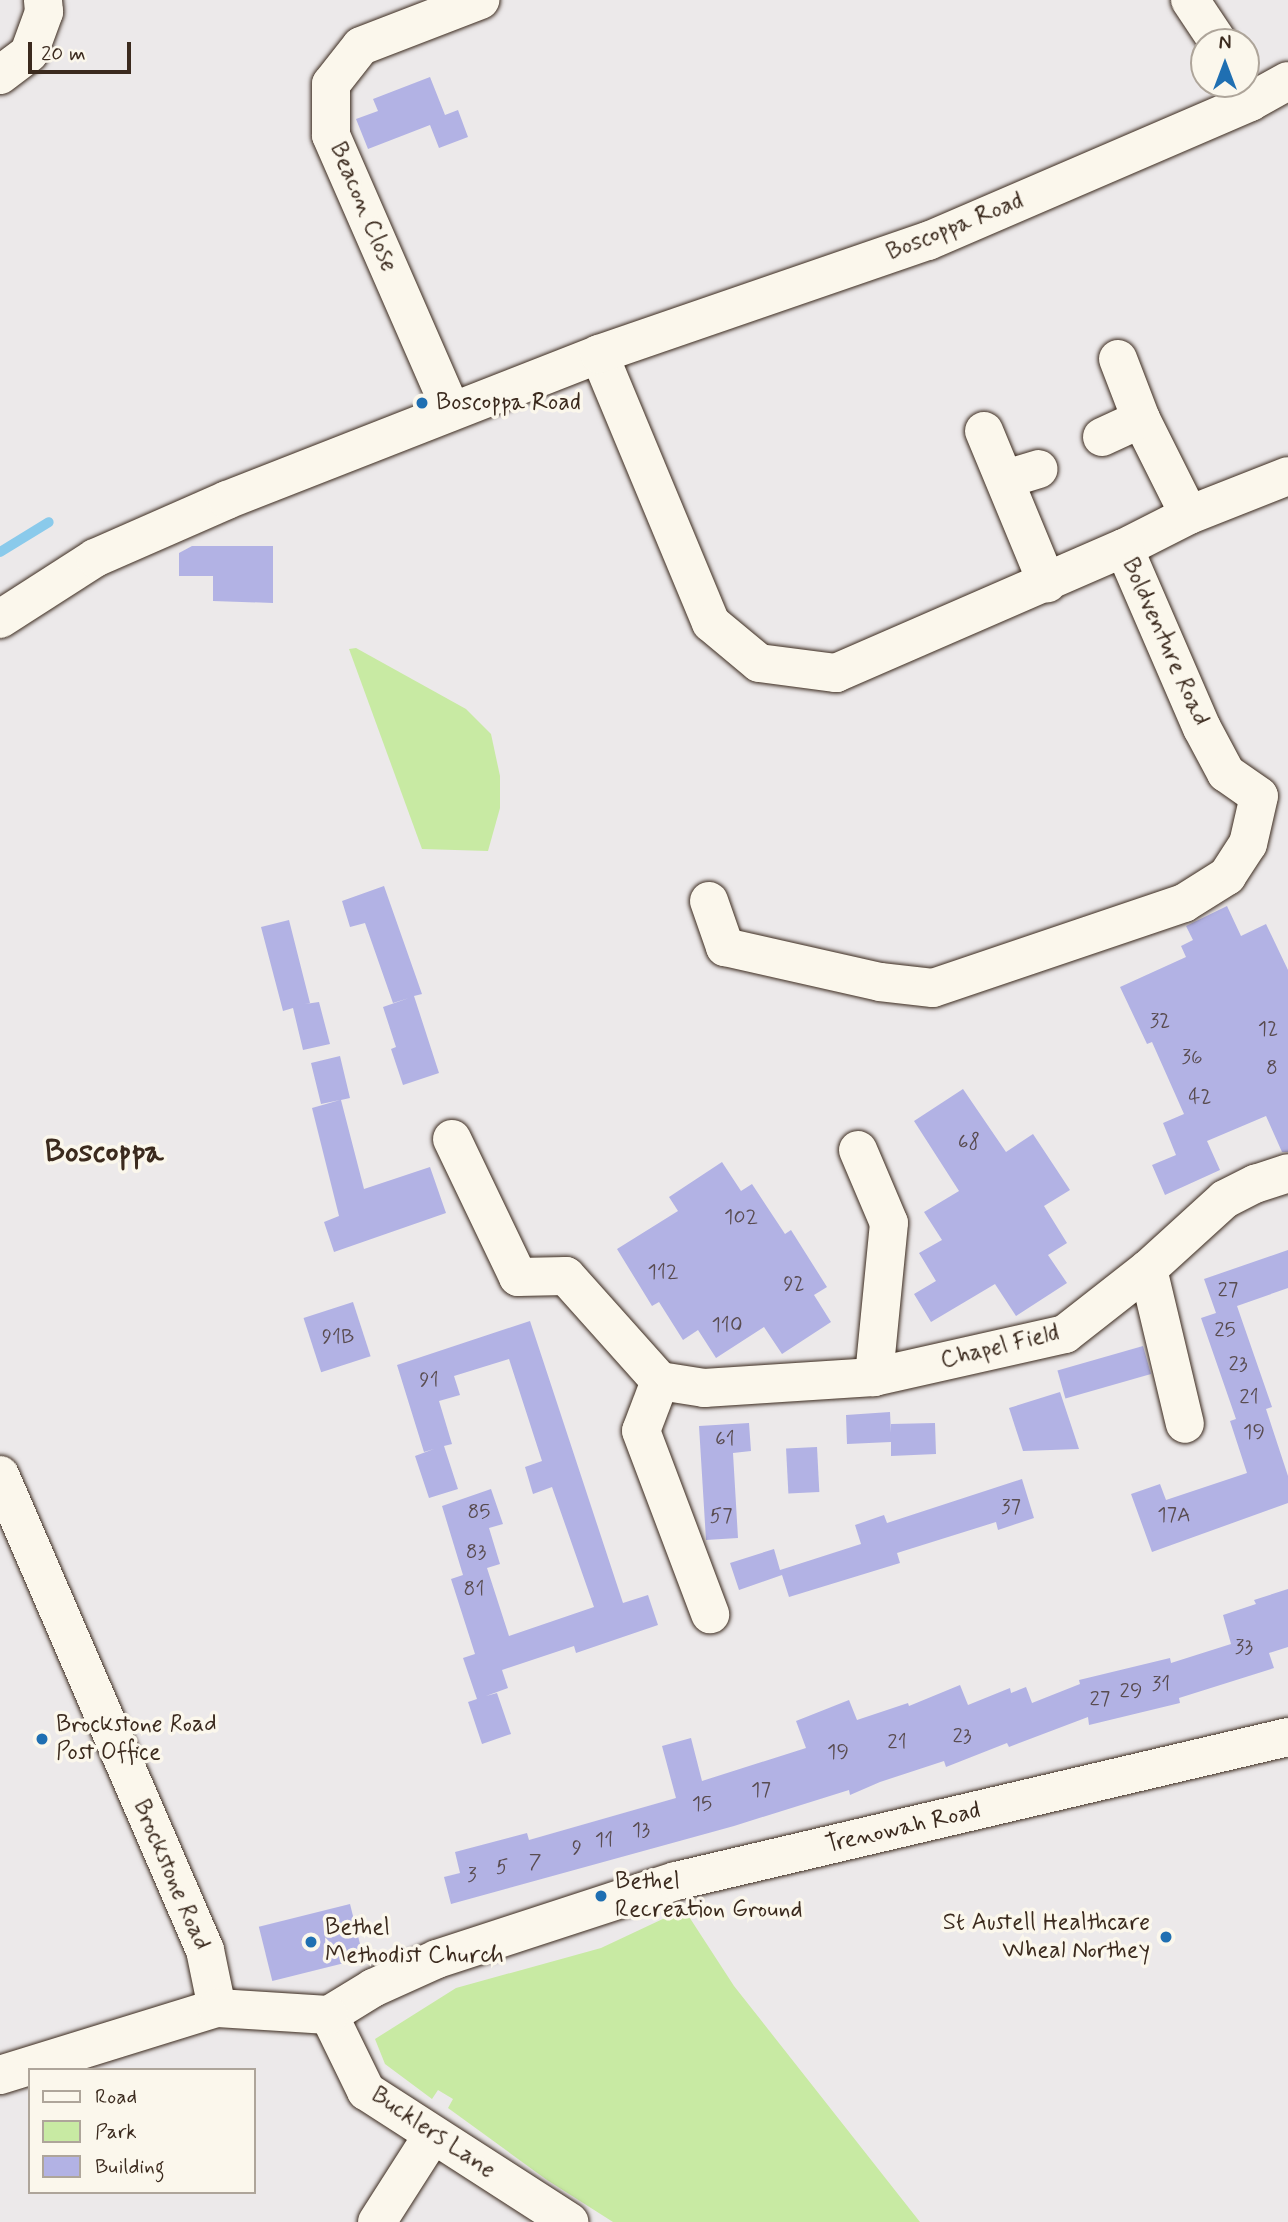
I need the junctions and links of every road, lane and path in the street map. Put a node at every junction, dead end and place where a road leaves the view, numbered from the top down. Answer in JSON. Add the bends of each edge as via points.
{"nodes":[{"id":1,"x":43,"y":0,"type":"edge"},
{"id":2,"x":480,"y":0,"type":"edge"},
{"id":3,"x":1190,"y":0,"type":"edge"},
{"id":4,"x":1209,"y":28,"type":"edge"},
{"id":5,"x":0,"y":75,"type":"edge"},
{"id":6,"x":1288,"y":81,"type":"edge"},
{"id":7,"x":1260,"y":89,"type":"edge"},
{"id":8,"x":1235,"y":98,"type":"edge"},
{"id":9,"x":599,"y":355,"type":"junction"},
{"id":10,"x":1118,"y":359,"type":"dead end"},
{"id":11,"x":451,"y":410,"type":"junction"},
{"id":12,"x":1141,"y":419,"type":"junction"},
{"id":13,"x":984,"y":431,"type":"dead end"},
{"id":14,"x":1102,"y":437,"type":"dead end"},
{"id":15,"x":1288,"y":475,"type":"edge"},
{"id":16,"x":1189,"y":515,"type":"junction"},
{"id":17,"x":1124,"y":548,"type":"junction"},
{"id":18,"x":1047,"y":583,"type":"junction"},
{"id":19,"x":0,"y":619,"type":"edge"},
{"id":20,"x":1273,"y":796,"type":"edge"},
{"id":21,"x":709,"y":901,"type":"dead end"},
{"id":22,"x":452,"y":1139,"type":"dead end"},
{"id":23,"x":858,"y":1150,"type":"dead end"},
{"id":24,"x":1288,"y":1173,"type":"edge"},
{"id":25,"x":1148,"y":1269,"type":"junction"},
{"id":26,"x":874,"y":1377,"type":"junction"},
{"id":27,"x":660,"y":1381,"type":"junction"},
{"id":28,"x":1185,"y":1424,"type":"dead end"},
{"id":29,"x":0,"y":1475,"type":"edge"},
{"id":30,"x":710,"y":1614,"type":"dead end"},
{"id":31,"x":1288,"y":1737,"type":"edge"},
{"id":32,"x":217,"y":2008,"type":"junction"},
{"id":33,"x":329,"y":2015,"type":"junction"},
{"id":34,"x":0,"y":2076,"type":"edge"},
{"id":35,"x":432,"y":2136,"type":"junction"},
{"id":36,"x":377,"y":2222,"type":"edge"},
{"id":37,"x":569,"y":2222,"type":"edge"}],
"edges":[{"from":1,"to":5,"type":"street","via":[[44,12],[29,53]]},
{"from":2,"to":11,"type":"street","name":"Beacon Close","via":[[361,46],[331,84],[331,135]]},
{"from":3,"to":4,"type":"street"},
{"from":6,"to":7,"type":"street","name":"Boscoppa Road"},
{"from":8,"to":9,"type":"street","name":"Boscoppa Road","via":[[928,241]]},
{"from":9,"to":11,"type":"street","name":"Boscoppa Road"},
{"from":9,"to":18,"type":"street","name":"Boldventure Road","via":[[711,623],[759,663],[836,673]]},
{"from":10,"to":12,"type":"street"},
{"from":11,"to":19,"type":"street","name":"Boscoppa Road","via":[[95,558]]},
{"from":12,"to":14,"type":"street"},
{"from":12,"to":16,"type":"street"},
{"from":13,"to":18,"type":"street","via":[[1022,474]]},
{"from":15,"to":16,"type":"street"},
{"from":16,"to":17,"type":"street"},
{"from":17,"to":18,"type":"street","name":"Boldventure Road"},
{"from":17,"to":20,"type":"street","name":"Boldventure Road","via":[[1226,773]]},
{"from":20,"to":21,"type":"street","name":"Boldventure Road","via":[[1227,876],[1184,903],[933,988],[880,982],[725,947]]},
{"from":22,"to":27,"type":"street","via":[[518,1277],[566,1276]]},
{"from":23,"to":26,"type":"street","via":[[889,1223]]},
{"from":24,"to":25,"type":"street","name":"Chapel Field","via":[[1225,1199]]},
{"from":25,"to":26,"type":"street","name":"Chapel Field","via":[[1065,1334]]},
{"from":25,"to":28,"type":"street"},
{"from":26,"to":27,"type":"street","name":"Chapel Field","via":[[704,1388]]},
{"from":27,"to":30,"type":"street","via":[[641,1431]]},
{"from":29,"to":32,"type":"street","name":"Brockstone Road","via":[[205,1950]]},
{"from":31,"to":33,"type":"street","name":"Trenowah Road","via":[[676,1881],[437,1959],[373,1988]]},
{"from":32,"to":33,"type":"street"},
{"from":32,"to":34,"type":"street"},
{"from":33,"to":35,"type":"street","name":"Bucklers Lane","via":[[366,2091]]},
{"from":35,"to":36,"type":"street"},
{"from":35,"to":37,"type":"street","name":"Bucklers Lane"}]}
